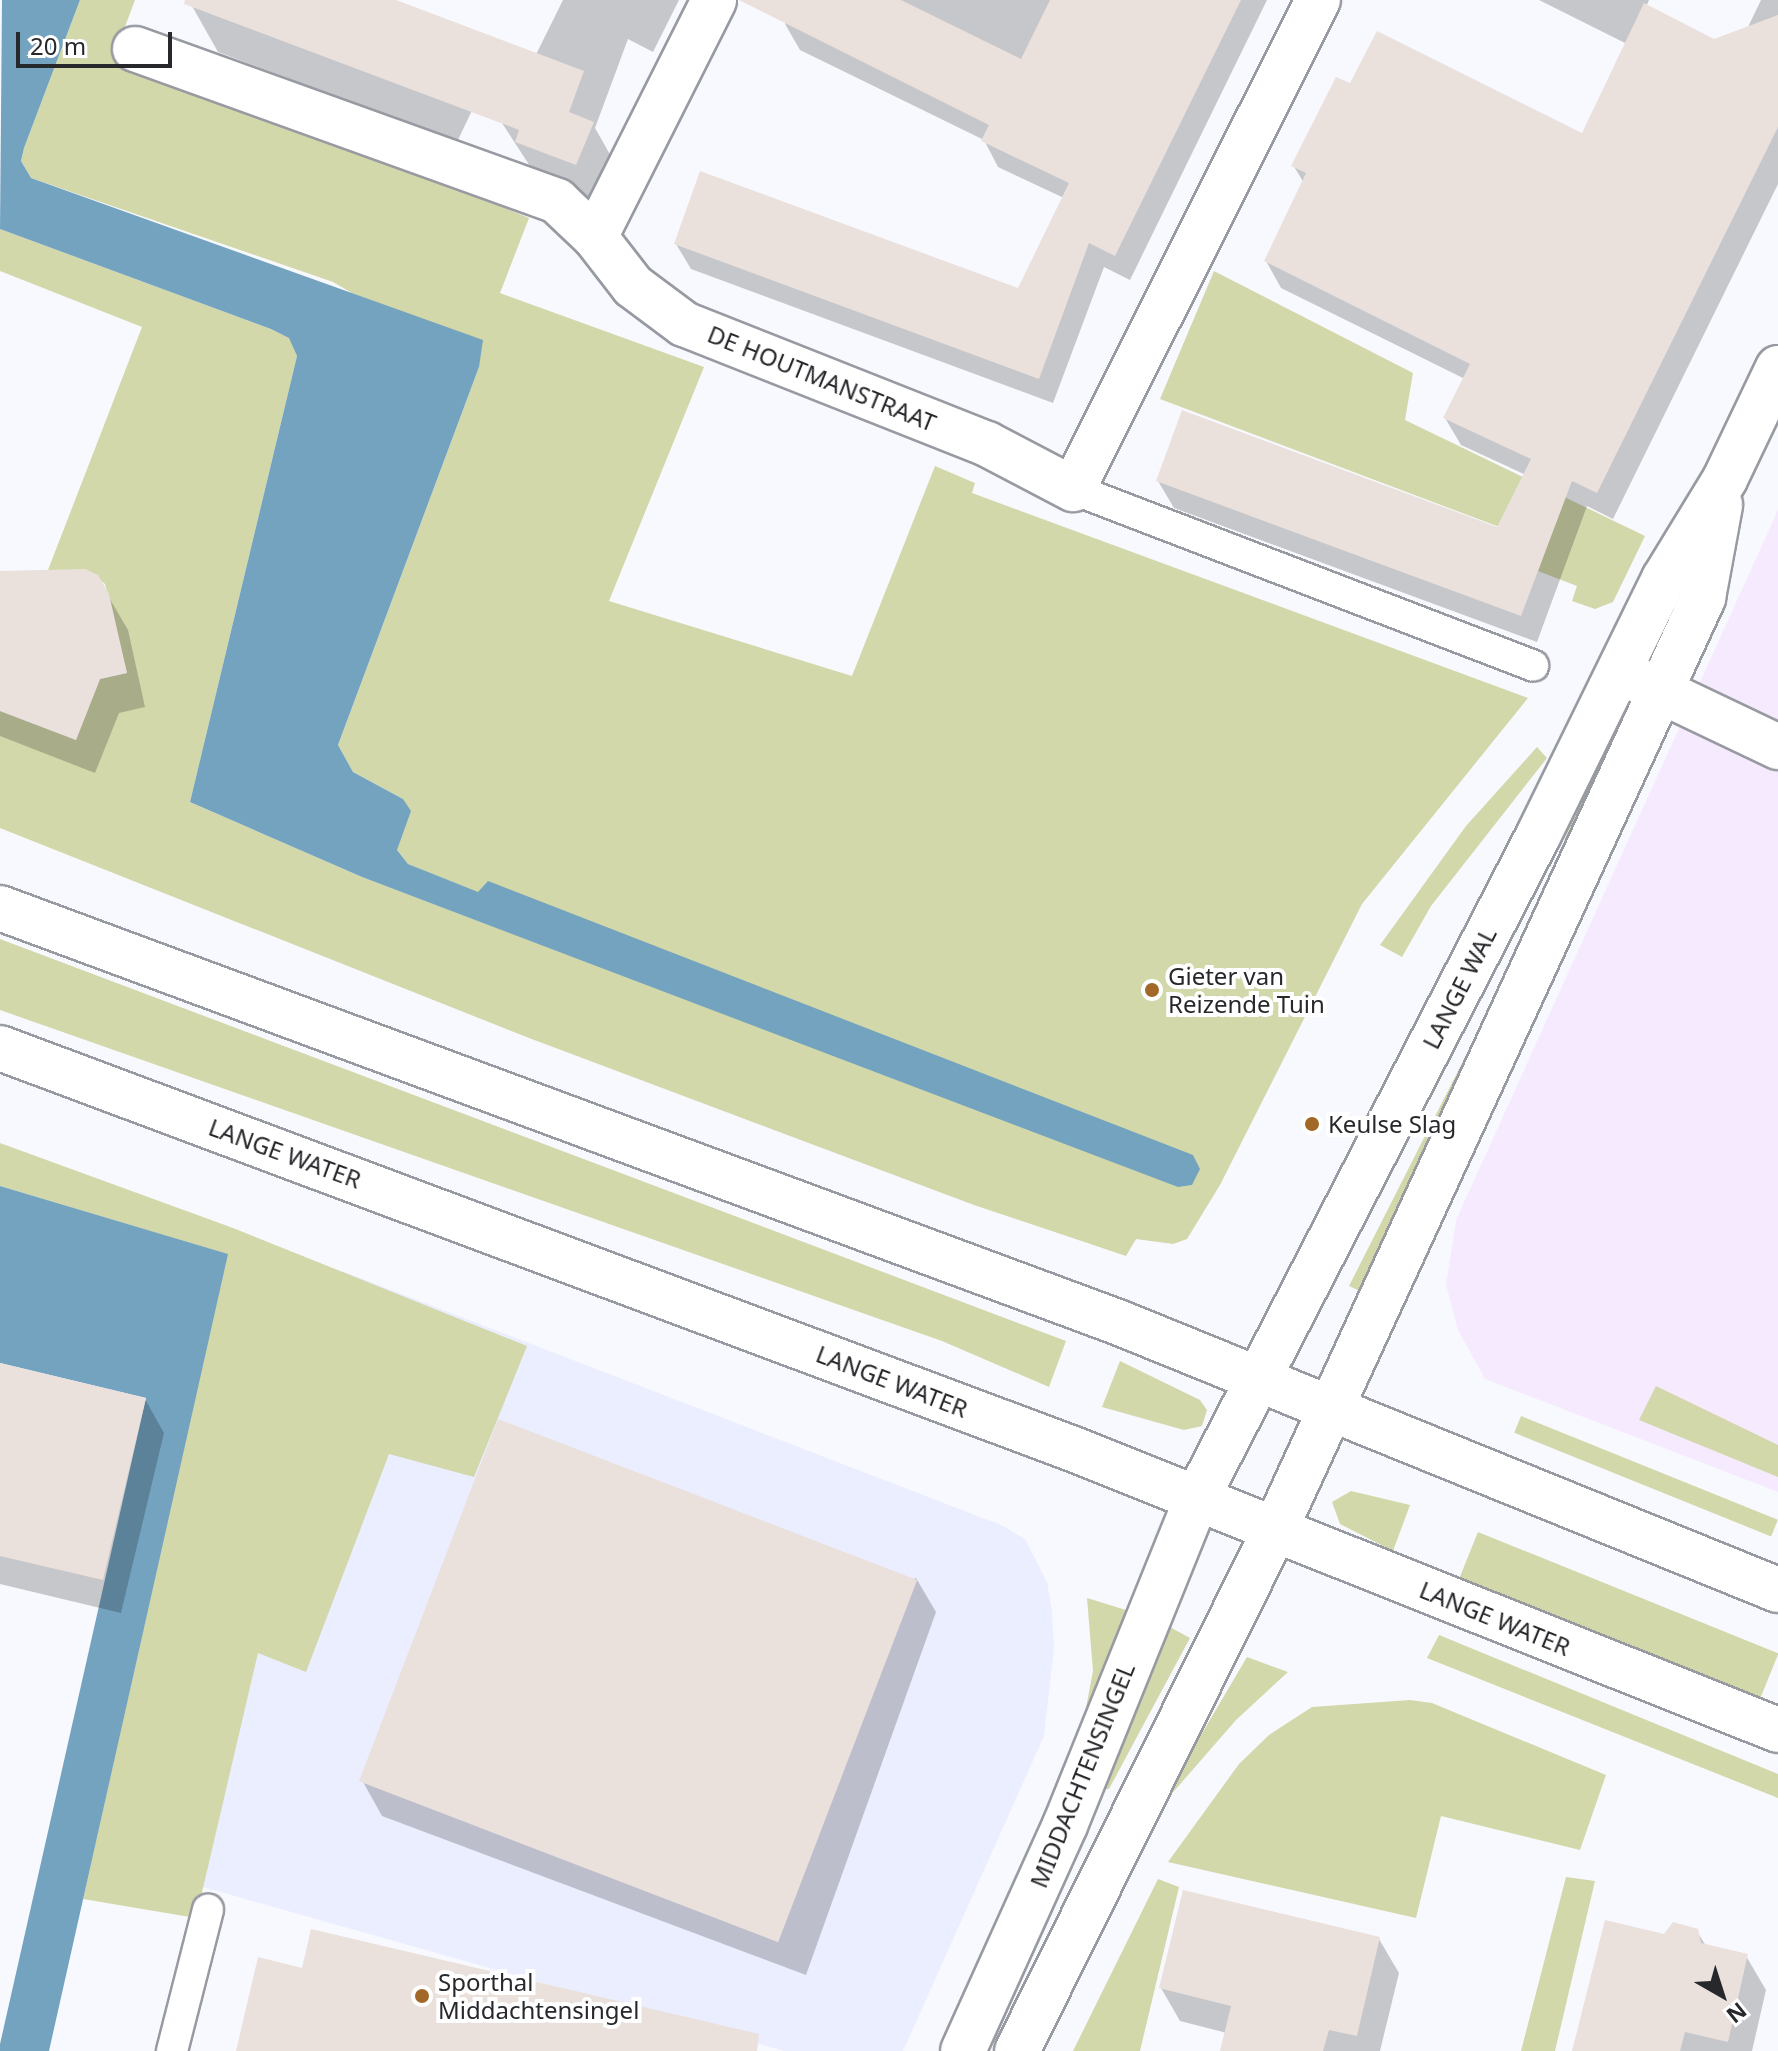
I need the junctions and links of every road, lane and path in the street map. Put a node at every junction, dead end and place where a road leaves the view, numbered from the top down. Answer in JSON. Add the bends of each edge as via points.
{"nodes":[{"id":1,"x":714,"y":0,"type":"edge"},
{"id":2,"x":1318,"y":0,"type":"edge"},
{"id":3,"x":135,"y":49,"type":"dead end"},
{"id":4,"x":595,"y":237,"type":"junction"},
{"id":5,"x":1778,"y":368,"type":"edge"},
{"id":6,"x":1725,"y":479,"type":"junction"},
{"id":7,"x":1073,"y":489,"type":"junction"},
{"id":8,"x":1533,"y":666,"type":"dead end"},
{"id":9,"x":1620,"y":671,"type":"junction"},
{"id":10,"x":1659,"y":690,"type":"junction"},
{"id":11,"x":1778,"y":747,"type":"edge"},
{"id":12,"x":0,"y":908,"type":"edge"},
{"id":13,"x":0,"y":1048,"type":"edge"},
{"id":14,"x":1257,"y":1376,"type":"junction"},
{"id":15,"x":1333,"y":1406,"type":"junction"},
{"id":16,"x":1197,"y":1498,"type":"junction"},
{"id":17,"x":1275,"y":1530,"type":"junction"},
{"id":18,"x":1778,"y":1590,"type":"edge"},
{"id":19,"x":1778,"y":1730,"type":"edge"},
{"id":20,"x":208,"y":1910,"type":"dead end"},
{"id":21,"x":172,"y":2051,"type":"edge"},
{"id":22,"x":963,"y":2051,"type":"edge"},
{"id":23,"x":1017,"y":2051,"type":"edge"}],
"edges":[{"from":1,"to":4,"type":"street"},
{"from":2,"to":7,"type":"street"},
{"from":3,"to":4,"type":"street","name":"DE HOUTMANSTRAAT","via":[[557,201]]},
{"from":4,"to":7,"type":"street","name":"DE HOUTMANSTRAAT","via":[[633,286],[684,324],[987,444]]},
{"from":5,"to":6,"type":"street","name":"LANGE WAL"},
{"from":6,"to":9,"type":"street","name":"LANGE WAL","via":[[1664,579]]},
{"from":6,"to":10,"type":"street","name":"LANGE WAL","via":[[1703,598]]},
{"from":7,"to":8,"type":"lane","name":"DE HOUTMANSTRAAT"},
{"from":9,"to":10,"type":"street"},
{"from":9,"to":14,"type":"street","name":"LANGE WAL"},
{"from":10,"to":11,"type":"street"},
{"from":10,"to":15,"type":"street","name":"LANGE WAL"},
{"from":12,"to":14,"type":"street"},
{"from":13,"to":16,"type":"street","name":"LANGE WATER"},
{"from":14,"to":15,"type":"street"},
{"from":14,"to":16,"type":"street","name":"LANGE WAL"},
{"from":15,"to":17,"type":"street","name":"LANGE WAL"},
{"from":15,"to":18,"type":"street"},
{"from":16,"to":17,"type":"street","name":"LANGE WATER"},
{"from":16,"to":22,"type":"street","name":"MIDDACHTENSINGEL","via":[[1065,1825]]},
{"from":17,"to":19,"type":"street","name":"LANGE WATER"},
{"from":17,"to":23,"type":"street"},
{"from":20,"to":21,"type":"lane"}]}
